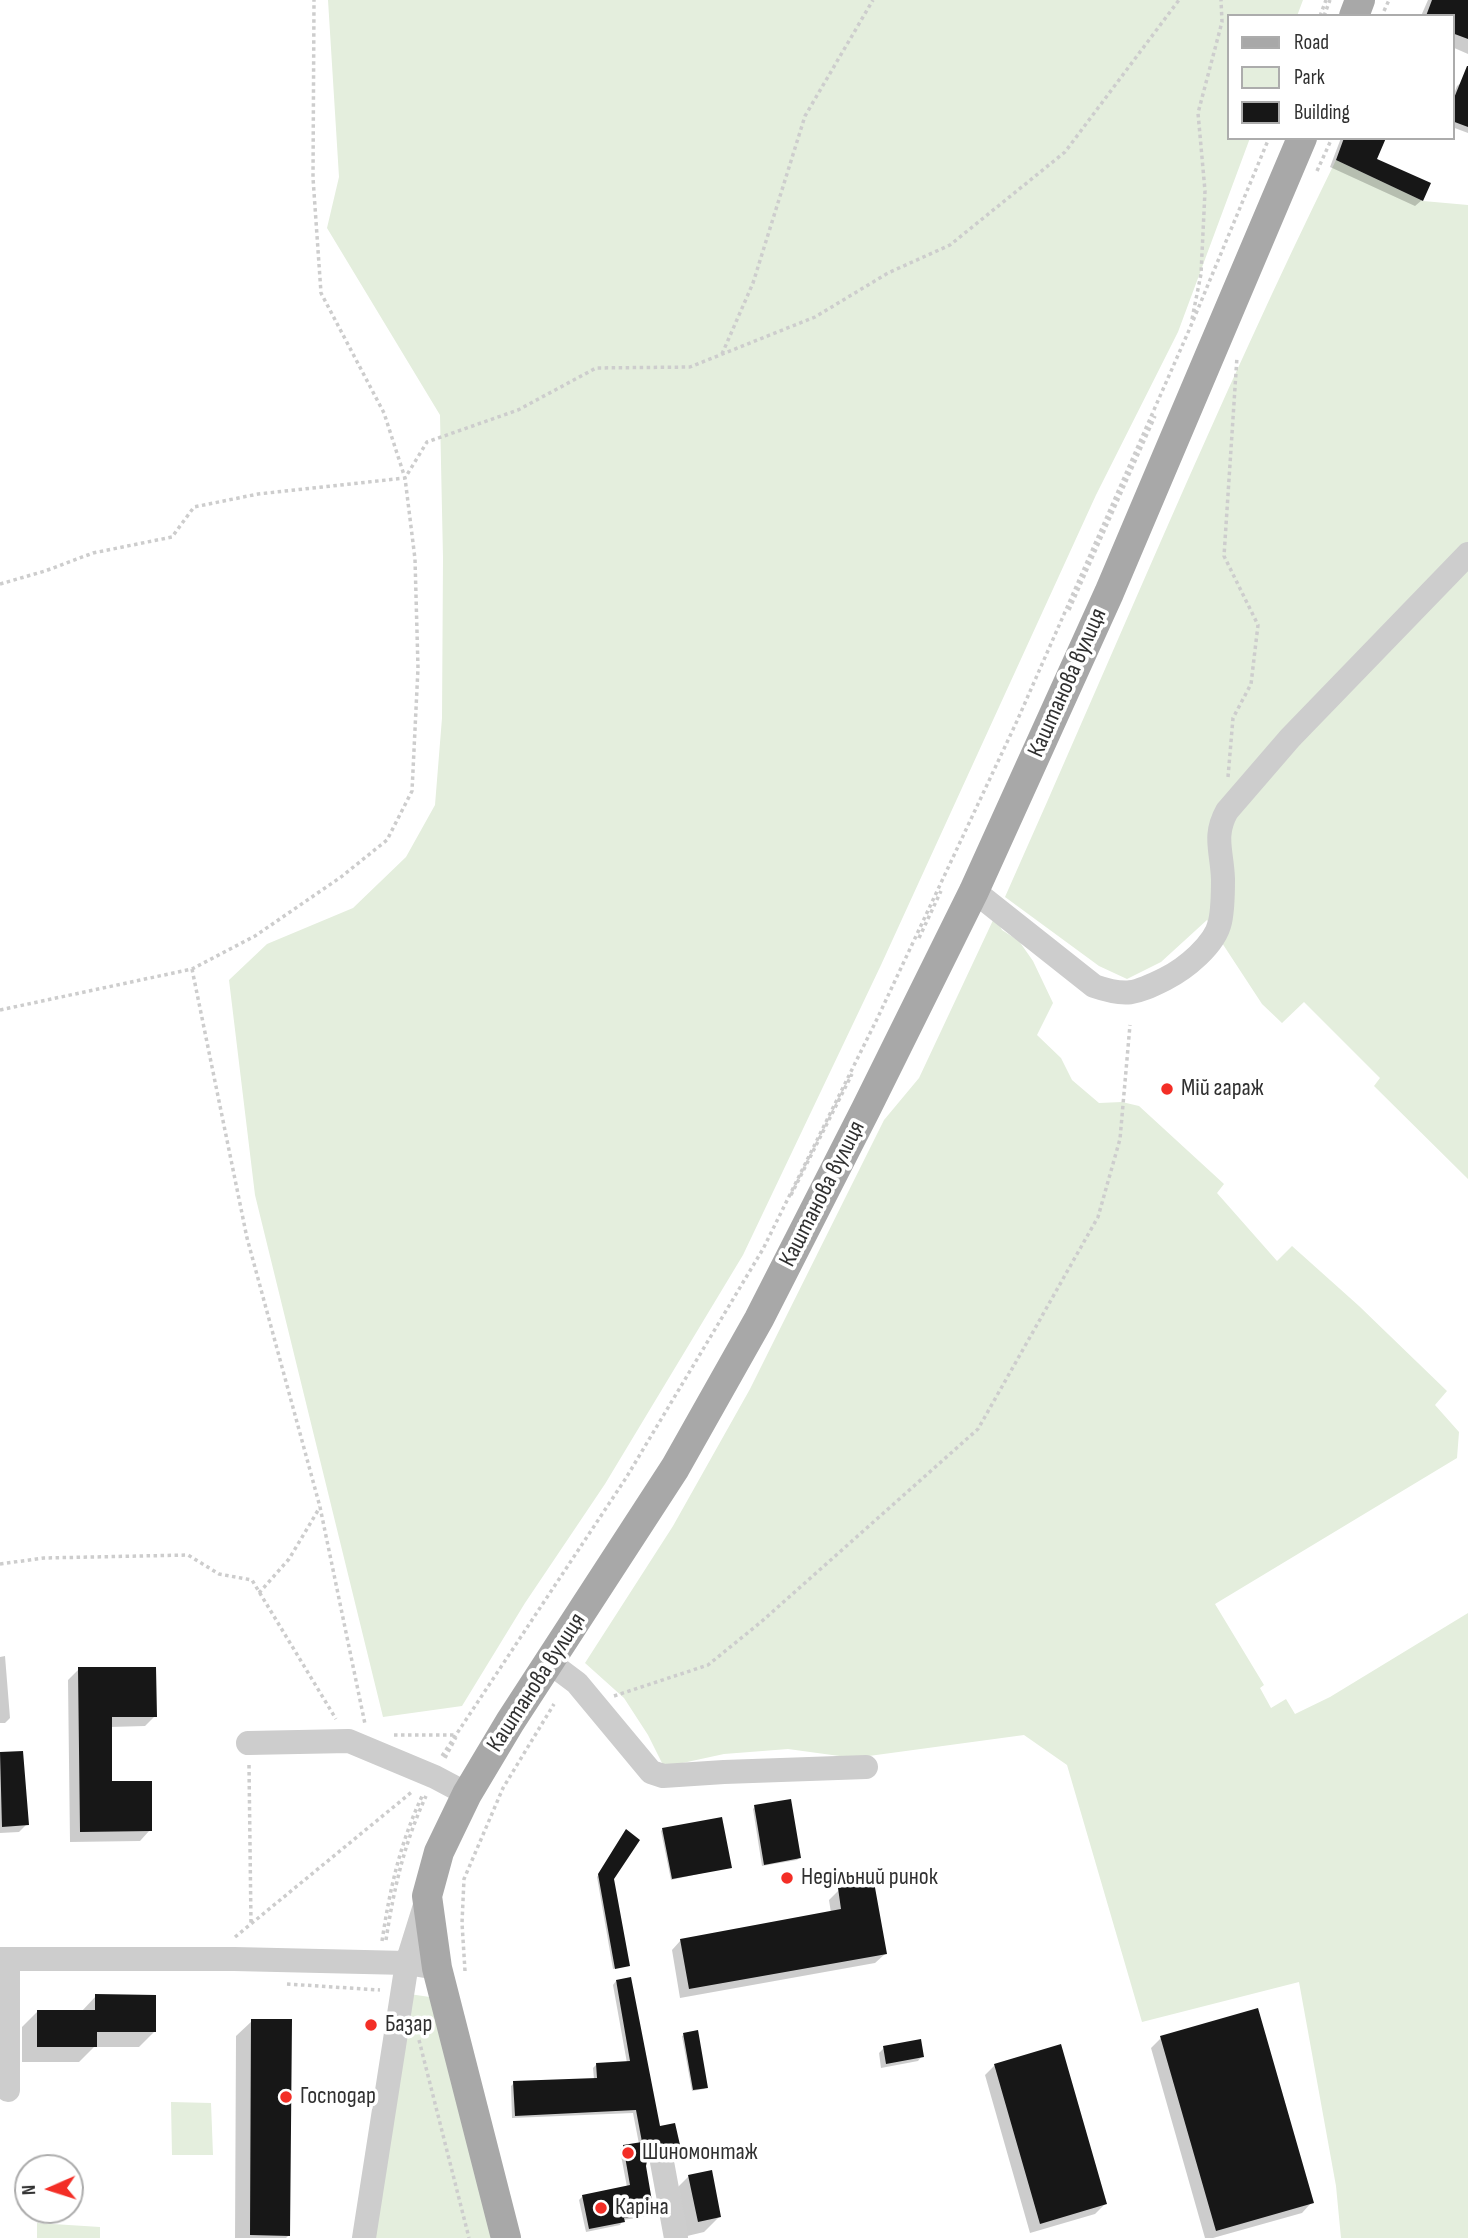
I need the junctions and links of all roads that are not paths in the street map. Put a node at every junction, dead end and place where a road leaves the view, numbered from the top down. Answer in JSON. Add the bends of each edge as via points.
{"nodes":[{"id":1,"x":1301,"y":140,"type":"edge"},
{"id":2,"x":1468,"y":554,"type":"edge"},
{"id":3,"x":974,"y":891,"type":"junction"},
{"id":4,"x":559,"y":1670,"type":"junction"},
{"id":5,"x":248,"y":1743,"type":"road end"},
{"id":6,"x":866,"y":1767,"type":"dead end"},
{"id":7,"x":467,"y":1794,"type":"junction"},
{"id":8,"x":427,"y":1896,"type":"junction"},
{"id":9,"x":4,"y":1959,"type":"edge"},
{"id":10,"x":389,"y":1963,"type":"junction"},
{"id":11,"x":437,"y":1968,"type":"junction"},
{"id":12,"x":8,"y":2090,"type":"dead end"},
{"id":13,"x":662,"y":2162,"type":"dead end"},
{"id":14,"x":364,"y":2238,"type":"edge"},
{"id":15,"x":506,"y":2238,"type":"edge"},
{"id":16,"x":676,"y":2238,"type":"edge"}],
"edges":[{"from":1,"to":3,"type":"main road","name":"Каштанова вулиця","via":[[1109,593]]},
{"from":2,"to":3,"type":"street","via":[[1290,738],[1227,811],[1218,840],[1223,878],[1220,923],[1207,946],[1174,975],[1138,993],[1094,986]]},
{"from":3,"to":4,"type":"main road","name":"Каштанова вулиця","via":[[759,1319]]},
{"from":4,"to":6,"type":"street","via":[[651,1772],[663,1776]]},
{"from":4,"to":7,"type":"main road","name":"Каштанова вулиця"},
{"from":5,"to":7,"type":"street","via":[[358,1738]]},
{"from":7,"to":8,"type":"main road","name":"Каштанова вулиця","via":[[439,1852]]},
{"from":8,"to":10,"type":"street"},
{"from":8,"to":11,"type":"main road","name":"Каштанова вулиця"},
{"from":9,"to":10,"type":"street"},
{"from":9,"to":12,"type":"street"},
{"from":10,"to":11,"type":"street"},
{"from":10,"to":14,"type":"street","via":[[402,1993]]},
{"from":11,"to":15,"type":"main road","name":"Каштанова вулиця"},
{"from":13,"to":16,"type":"street"}]}
